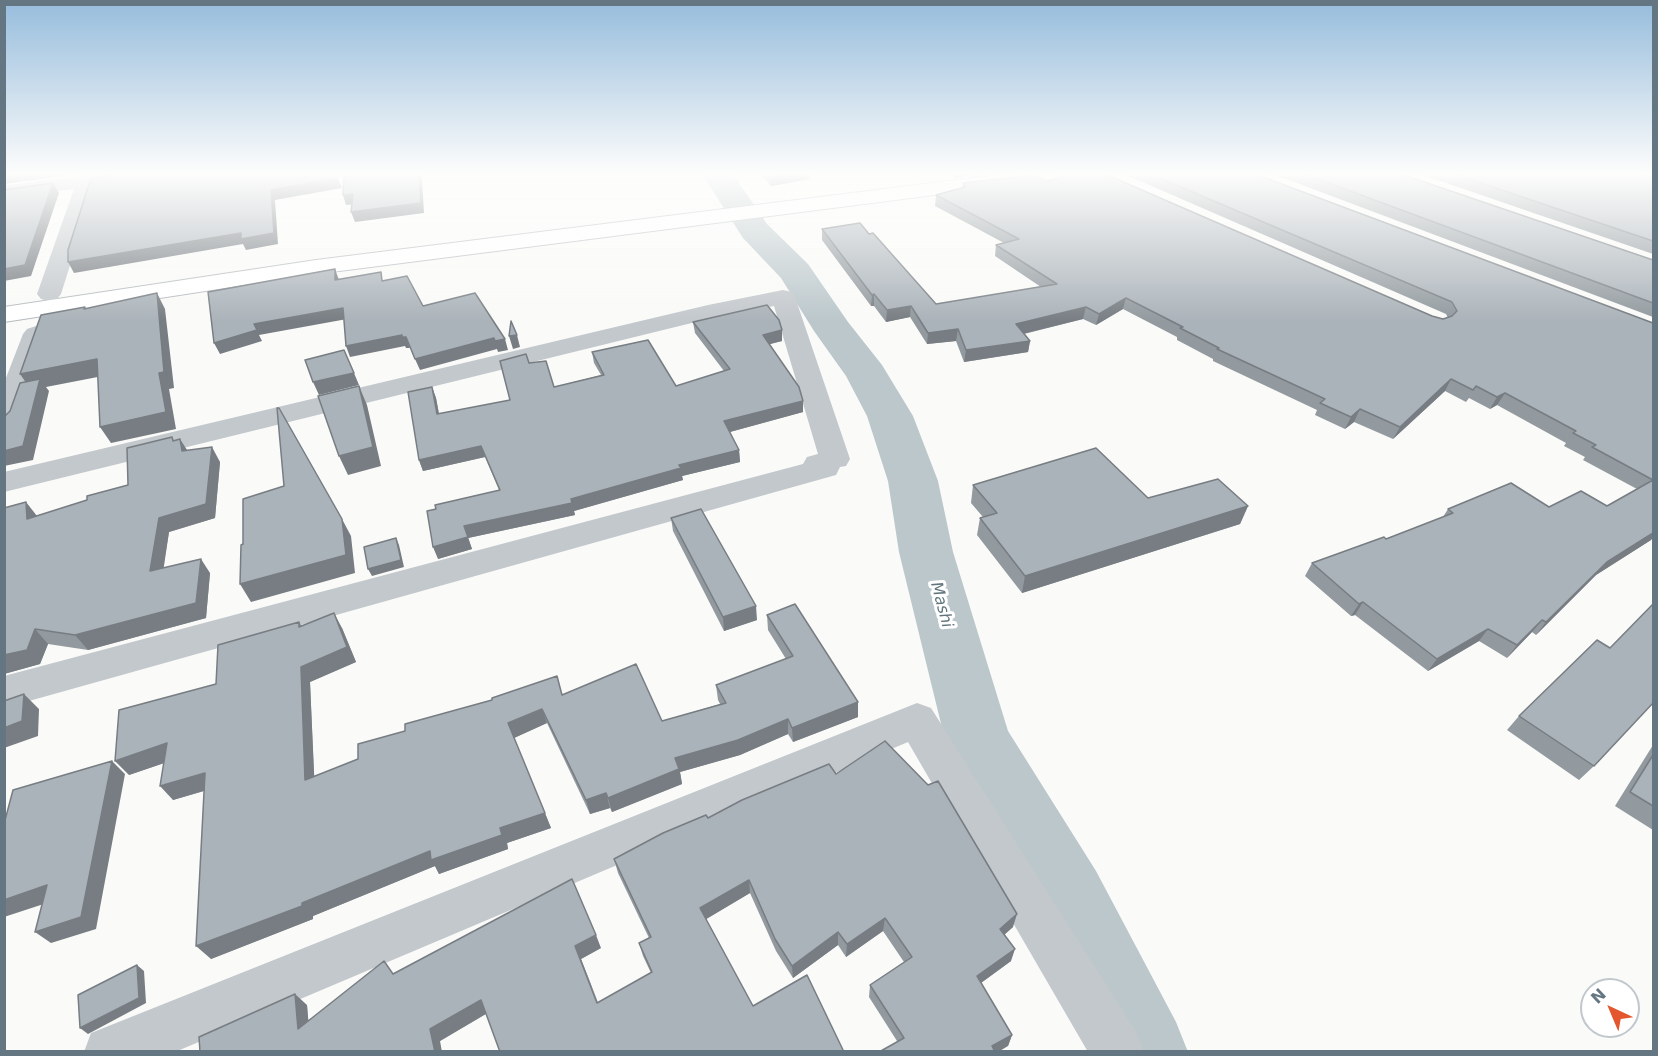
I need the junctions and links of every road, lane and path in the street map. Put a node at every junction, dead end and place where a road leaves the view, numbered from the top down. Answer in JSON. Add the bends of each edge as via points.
{"nodes":[{"id":1,"x":74,"y":223,"type":"edge"},
{"id":2,"x":603,"y":223,"type":"edge"},
{"id":3,"x":47,"y":301,"type":"junction"},
{"id":4,"x":4,"y":302,"type":"edge"},
{"id":5,"x":4,"y":315,"type":"edge"},
{"id":6,"x":14,"y":368,"type":"edge"},
{"id":7,"x":4,"y":423,"type":"edge"},
{"id":8,"x":4,"y":482,"type":"edge"},
{"id":9,"x":4,"y":692,"type":"edge"},
{"id":10,"x":110,"y":1052,"type":"edge"},
{"id":11,"x":1118,"y":1052,"type":"edge"}],
"edges":[{"from":1,"to":3,"type":"street"},
{"from":2,"to":3,"type":"main road","via":[[316,267]]},
{"from":3,"to":4,"type":"main road"},
{"from":3,"to":5,"type":"main road"},
{"from":3,"to":6,"type":"street"},
{"from":6,"to":7,"type":"street"},
{"from":8,"to":9,"type":"street","via":[[783,297],[835,459],[818,464],[825,468],[817,472]]},
{"from":10,"to":11,"type":"street","via":[[917,720]]}]}
